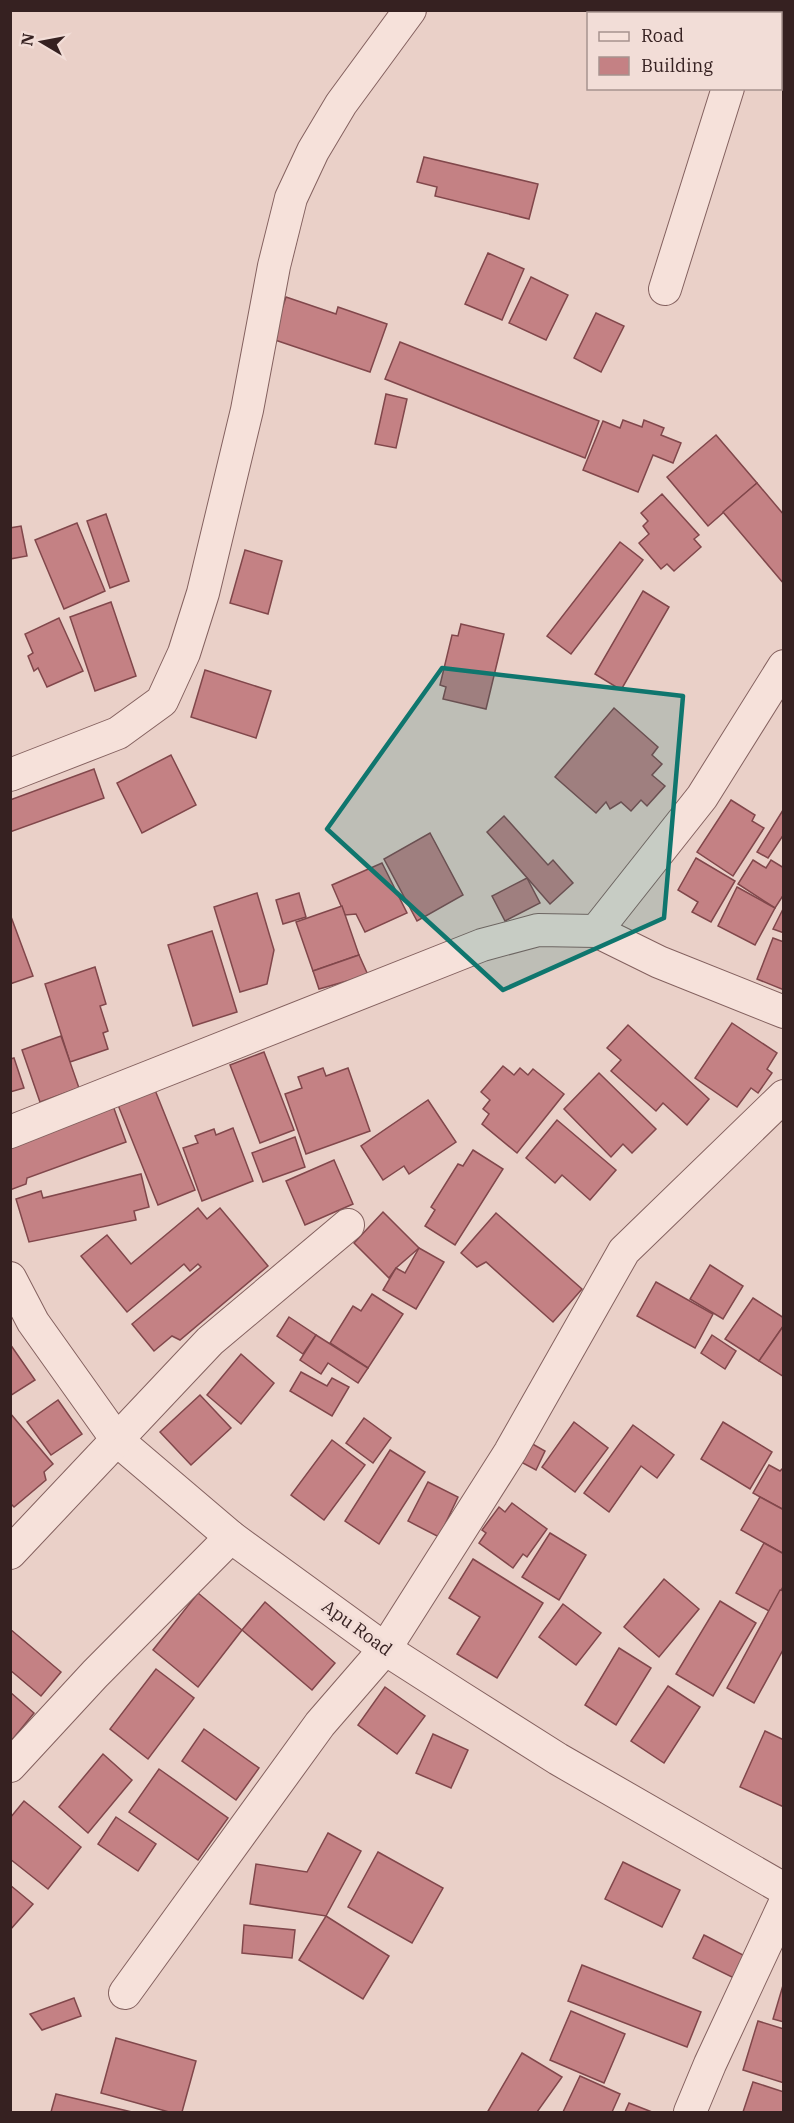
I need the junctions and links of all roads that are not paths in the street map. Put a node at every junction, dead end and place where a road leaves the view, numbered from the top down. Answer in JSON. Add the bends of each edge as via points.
{"nodes":[{"id":1,"x":410,"y":10,"type":"edge"},
{"id":2,"x":727,"y":90,"type":"edge"},
{"id":3,"x":665,"y":289,"type":"dead end"},
{"id":4,"x":783,"y":666,"type":"edge"},
{"id":5,"x":10,"y":775,"type":"edge"},
{"id":6,"x":596,"y":931,"type":"junction"},
{"id":7,"x":783,"y":1012,"type":"edge"},
{"id":8,"x":783,"y":1096,"type":"edge"},
{"id":9,"x":10,"y":1132,"type":"edge"},
{"id":10,"x":348,"y":1225,"type":"dead end"},
{"id":11,"x":10,"y":1278,"type":"edge"},
{"id":12,"x":117,"y":1440,"type":"junction"},
{"id":13,"x":231,"y":1537,"type":"junction"},
{"id":14,"x":10,"y":1553,"type":"edge"},
{"id":15,"x":385,"y":1649,"type":"junction"},
{"id":16,"x":10,"y":1766,"type":"edge"},
{"id":17,"x":783,"y":1889,"type":"edge"},
{"id":18,"x":783,"y":1905,"type":"edge"},
{"id":19,"x":125,"y":1993,"type":"dead end"},
{"id":20,"x":690,"y":2112,"type":"edge"}],
"edges":[{"from":1,"to":5,"type":"street","via":[[341,104],[291,198],[247,410],[203,592],[184,653],[162,702],[118,733]]},
{"from":2,"to":3,"type":"street"},
{"from":4,"to":6,"type":"street","via":[[702,797]]},
{"from":6,"to":7,"type":"street","via":[[659,962]]},
{"from":6,"to":9,"type":"street","via":[[538,930],[482,945]]},
{"from":8,"to":15,"type":"street","via":[[624,1251],[510,1452]]},
{"from":10,"to":12,"type":"street","via":[[210,1341]]},
{"from":11,"to":12,"type":"street","name":"Apu Road","via":[[33,1322]]},
{"from":12,"to":13,"type":"street","name":"Apu Road"},
{"from":12,"to":14,"type":"street"},
{"from":13,"to":15,"type":"street","name":"Apu Road"},
{"from":13,"to":16,"type":"street"},
{"from":15,"to":17,"type":"street","name":"Apu Road","via":[[558,1759]]},
{"from":15,"to":19,"type":"street","via":[[320,1724]]},
{"from":18,"to":20,"type":"street"}]}
